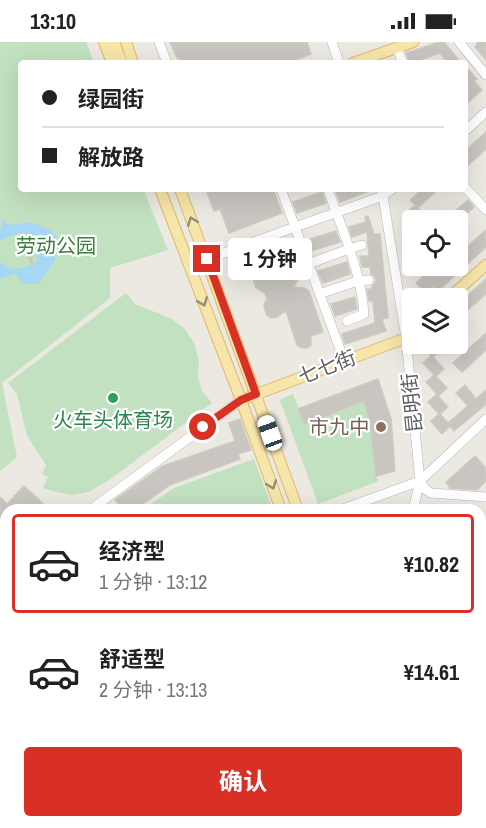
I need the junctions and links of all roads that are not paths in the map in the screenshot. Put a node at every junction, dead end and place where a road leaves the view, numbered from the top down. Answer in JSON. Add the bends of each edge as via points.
{"nodes":[{"id":1,"x":104,"y":42,"type":"edge"},
{"id":2,"x":114,"y":42,"type":"edge"},
{"id":3,"x":126,"y":42,"type":"edge"},
{"id":4,"x":159,"y":42,"type":"edge"},
{"id":5,"x":332,"y":42,"type":"edge"},
{"id":6,"x":413,"y":42,"type":"edge"},
{"id":7,"x":459,"y":42,"type":"edge"},
{"id":8,"x":397,"y":48,"type":"junction"},
{"id":9,"x":111,"y":60,"type":"edge"},
{"id":10,"x":121,"y":60,"type":"edge"},
{"id":11,"x":132,"y":60,"type":"edge"},
{"id":12,"x":166,"y":60,"type":"edge"},
{"id":13,"x":338,"y":60,"type":"edge"},
{"id":14,"x":362,"y":60,"type":"edge"},
{"id":15,"x":401,"y":60,"type":"edge"},
{"id":16,"x":486,"y":75,"type":"edge"},
{"id":17,"x":486,"y":112,"type":"edge"},
{"id":18,"x":468,"y":128,"type":"edge"},
{"id":19,"x":468,"y":190,"type":"edge"},
{"id":20,"x":160,"y":192,"type":"edge"},
{"id":21,"x":181,"y":192,"type":"edge"},
{"id":22,"x":282,"y":192,"type":"edge"},
{"id":23,"x":329,"y":192,"type":"edge"},
{"id":24,"x":382,"y":193,"type":"edge"},
{"id":25,"x":486,"y":210,"type":"edge"},
{"id":26,"x":336,"y":213,"type":"junction"},
{"id":27,"x":295,"y":227,"type":"junction"},
{"id":28,"x":362,"y":245,"type":"dead end"},
{"id":29,"x":349,"y":249,"type":"junction"},
{"id":30,"x":207,"y":259,"type":"junction"},
{"id":31,"x":308,"y":264,"type":"junction"},
{"id":32,"x":486,"y":265,"type":"edge"},
{"id":33,"x":189,"y":266,"type":"junction"},
{"id":34,"x":369,"y":280,"type":"dead end"},
{"id":35,"x":358,"y":281,"type":"junction"},
{"id":36,"x":460,"y":288,"type":"edge"},
{"id":37,"x":325,"y":292,"type":"dead end"},
{"id":38,"x":402,"y":298,"type":"edge"},
{"id":39,"x":347,"y":321,"type":"dead end"},
{"id":40,"x":402,"y":338,"type":"edge"},
{"id":41,"x":410,"y":354,"type":"edge"},
{"id":42,"x":344,"y":360,"type":"junction"},
{"id":43,"x":256,"y":394,"type":"junction"},
{"id":44,"x":241,"y":400,"type":"junction"},
{"id":45,"x":486,"y":419,"type":"edge"},
{"id":46,"x":420,"y":482,"type":"junction"},
{"id":47,"x":486,"y":497,"type":"edge"},
{"id":48,"x":98,"y":504,"type":"edge"},
{"id":49,"x":278,"y":504,"type":"edge"},
{"id":50,"x":296,"y":504,"type":"edge"},
{"id":51,"x":357,"y":504,"type":"edge"},
{"id":52,"x":414,"y":504,"type":"edge"}],
"edges":[{"from":1,"to":9,"type":"main road"},
{"from":2,"to":10,"type":"main road"},
{"from":3,"to":11,"type":"main road"},
{"from":4,"to":12,"type":"street"},
{"from":5,"to":13,"type":"street"},
{"from":6,"to":8,"type":"main road"},
{"from":7,"to":16,"type":"street"},
{"from":8,"to":14,"type":"main road"},
{"from":8,"to":15,"type":"street"},
{"from":17,"to":18,"type":"street"},
{"from":19,"to":25,"type":"street"},
{"from":20,"to":33,"type":"main road"},
{"from":30,"to":21,"type":"main road","one_way":true},
{"from":22,"to":27,"type":"street"},
{"from":23,"to":26,"type":"street"},
{"from":24,"to":26,"type":"street"},
{"from":24,"to":38,"type":"street","name":"昆明街"},
{"from":26,"to":27,"type":"street"},
{"from":26,"to":29,"type":"street"},
{"from":27,"to":30,"type":"street"},
{"from":27,"to":31,"type":"street"},
{"from":28,"to":29,"type":"street"},
{"from":29,"to":31,"type":"street"},
{"from":29,"to":35,"type":"street"},
{"from":30,"to":33,"type":"street"},
{"from":30,"to":43,"type":"main road"},
{"from":31,"to":42,"type":"street"},
{"from":32,"to":36,"type":"main road"},
{"from":33,"to":44,"type":"main road","one_way":true},
{"from":34,"to":35,"type":"street"},
{"from":35,"to":37,"type":"street"},
{"from":35,"to":39,"type":"street","via":[[364,314]]},
{"from":40,"to":42,"type":"main road","name":"七七街"},
{"from":41,"to":46,"type":"street","name":"昆明街"},
{"from":42,"to":43,"type":"main road","name":"七七街"},
{"from":43,"to":44,"type":"main road","name":"七七街"},
{"from":43,"to":50,"type":"main road"},
{"from":44,"to":48,"type":"street"},
{"from":44,"to":49,"type":"main road","one_way":true},
{"from":45,"to":46,"type":"street"},
{"from":46,"to":47,"type":"street","via":[[431,493]]},
{"from":46,"to":51,"type":"street"},
{"from":46,"to":52,"type":"street","name":"昆明街"}]}
